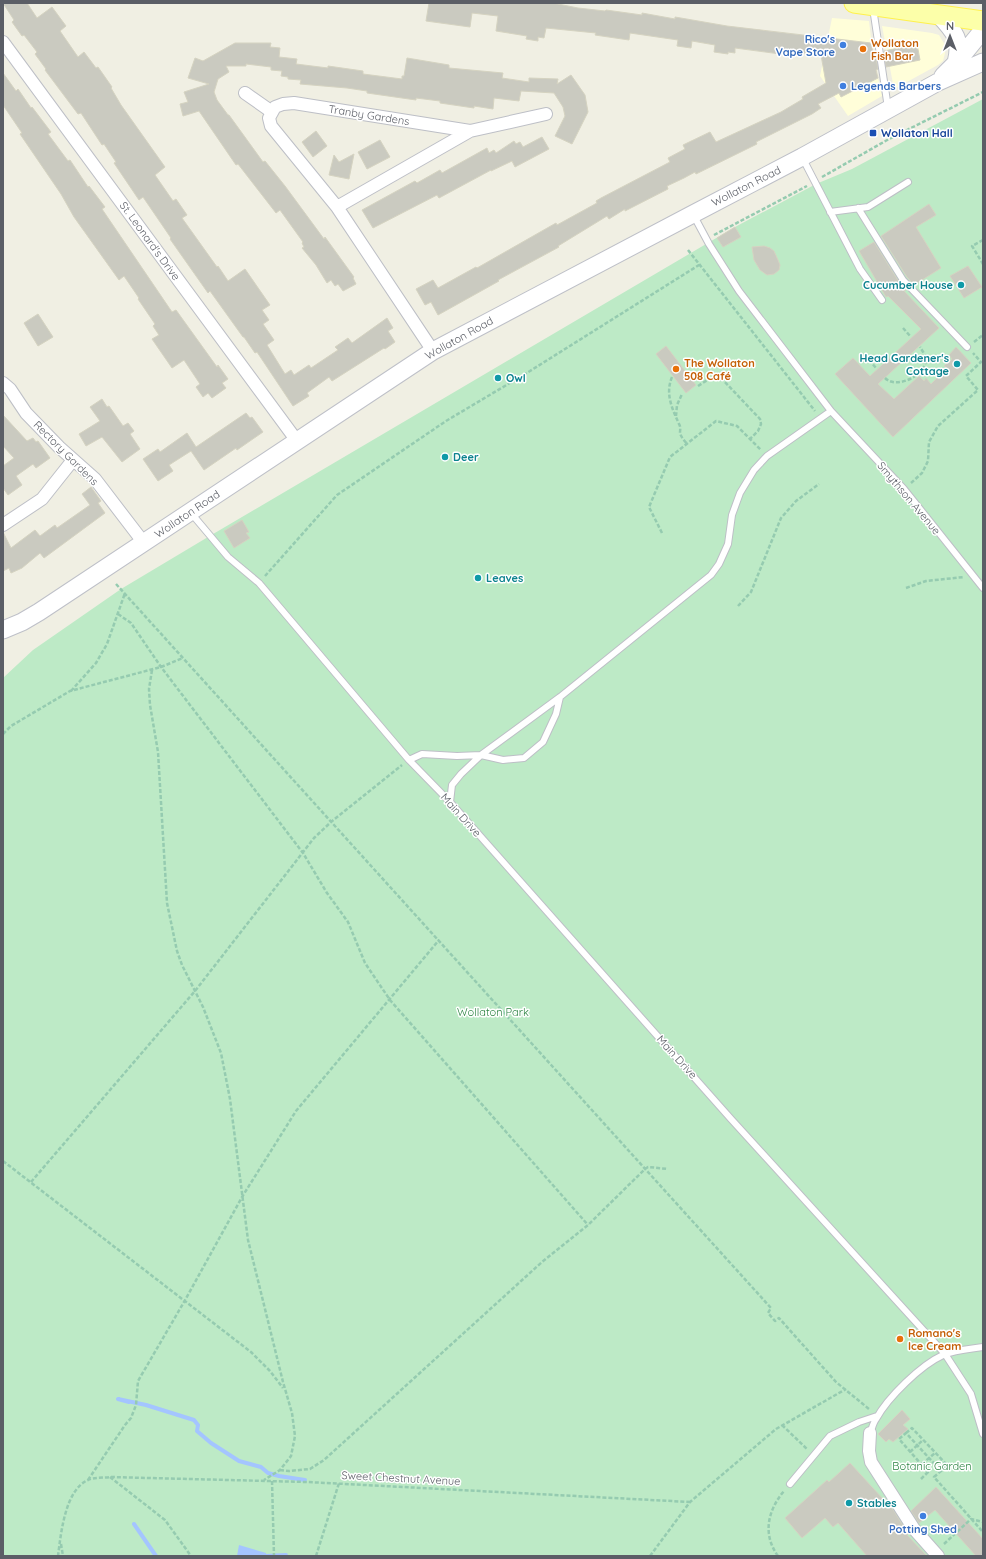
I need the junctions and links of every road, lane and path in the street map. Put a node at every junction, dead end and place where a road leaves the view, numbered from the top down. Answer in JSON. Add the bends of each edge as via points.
{"nodes":[{"id":1,"x":854,"y":3,"type":"edge"},
{"id":2,"x":873,"y":6,"type":"junction"},
{"id":3,"x":939,"y":15,"type":"junction"},
{"id":4,"x":983,"y":21,"type":"edge"},
{"id":5,"x":983,"y":30,"type":"edge"},
{"id":6,"x":3,"y":42,"type":"edge"},
{"id":7,"x":983,"y":62,"type":"edge"},
{"id":8,"x":956,"y":64,"type":"junction"},
{"id":9,"x":938,"y":82,"type":"junction"},
{"id":10,"x":983,"y":92,"type":"edge"},
{"id":11,"x":245,"y":93,"type":"dead end"},
{"id":12,"x":888,"y":110,"type":"junction"},
{"id":13,"x":272,"y":112,"type":"junction"},
{"id":14,"x":546,"y":114,"type":"dead end"},
{"id":15,"x":470,"y":131,"type":"junction"},
{"id":16,"x":802,"y":158,"type":"junction"},
{"id":17,"x":814,"y":181,"type":"junction"},
{"id":18,"x":908,"y":182,"type":"dead end"},
{"id":19,"x":337,"y":207,"type":"junction"},
{"id":20,"x":858,"y":208,"type":"junction"},
{"id":21,"x":830,"y":212,"type":"junction"},
{"id":22,"x":693,"y":214,"type":"junction"},
{"id":23,"x":707,"y":239,"type":"junction"},
{"id":24,"x":983,"y":240,"type":"edge"},
{"id":25,"x":688,"y":250,"type":"dead end"},
{"id":26,"x":983,"y":264,"type":"edge"},
{"id":27,"x":699,"y":265,"type":"junction"},
{"id":28,"x":882,"y":300,"type":"dead end"},
{"id":29,"x":903,"y":328,"type":"dead end"},
{"id":30,"x":983,"y":335,"type":"edge"},
{"id":31,"x":911,"y":337,"type":"dead end"},
{"id":32,"x":920,"y":347,"type":"dead end"},
{"id":33,"x":967,"y":347,"type":"junction"},
{"id":34,"x":433,"y":351,"type":"junction"},
{"id":35,"x":869,"y":360,"type":"dead end"},
{"id":36,"x":877,"y":369,"type":"dead end"},
{"id":37,"x":672,"y":377,"type":"dead end"},
{"id":38,"x":885,"y":378,"type":"dead end"},
{"id":39,"x":3,"y":383,"type":"edge"},
{"id":40,"x":698,"y":386,"type":"dead end"},
{"id":41,"x":682,"y":394,"type":"dead end"},
{"id":42,"x":831,"y":411,"type":"junction"},
{"id":43,"x":676,"y":419,"type":"junction"},
{"id":44,"x":821,"y":419,"type":"junction"},
{"id":45,"x":750,"y":439,"type":"junction"},
{"id":46,"x":297,"y":441,"type":"junction"},
{"id":47,"x":687,"y":444,"type":"junction"},
{"id":48,"x":767,"y":456,"type":"junction"},
{"id":49,"x":73,"y":460,"type":"junction"},
{"id":50,"x":819,"y":484,"type":"dead end"},
{"id":51,"x":904,"y":489,"type":"junction"},
{"id":52,"x":190,"y":512,"type":"junction"},
{"id":53,"x":3,"y":525,"type":"edge"},
{"id":54,"x":662,"y":533,"type":"dead end"},
{"id":55,"x":144,"y":543,"type":"junction"},
{"id":56,"x":972,"y":576,"type":"junction"},
{"id":57,"x":259,"y":583,"type":"junction"},
{"id":58,"x":116,"y":584,"type":"dead end"},
{"id":59,"x":906,"y":588,"type":"dead end"},
{"id":60,"x":983,"y":588,"type":"edge"},
{"id":61,"x":125,"y":593,"type":"junction"},
{"id":62,"x":738,"y":606,"type":"dead end"},
{"id":63,"x":118,"y":614,"type":"junction"},
{"id":64,"x":3,"y":630,"type":"edge"},
{"id":65,"x":183,"y":658,"type":"junction"},
{"id":66,"x":161,"y":667,"type":"junction"},
{"id":67,"x":152,"y":670,"type":"junction"},
{"id":68,"x":70,"y":692,"type":"junction"},
{"id":69,"x":560,"y":697,"type":"junction"},
{"id":70,"x":3,"y":734,"type":"edge"},
{"id":71,"x":481,"y":755,"type":"junction"},
{"id":72,"x":409,"y":760,"type":"junction"},
{"id":73,"x":450,"y":802,"type":"junction"},
{"id":74,"x":331,"y":822,"type":"junction"},
{"id":75,"x":303,"y":853,"type":"junction"},
{"id":76,"x":439,"y":940,"type":"junction"},
{"id":77,"x":195,"y":991,"type":"junction"},
{"id":78,"x":390,"y":1000,"type":"junction"},
{"id":79,"x":3,"y":1161,"type":"edge"},
{"id":80,"x":646,"y":1168,"type":"junction"},
{"id":81,"x":668,"y":1169,"type":"dead end"},
{"id":82,"x":31,"y":1182,"type":"junction"},
{"id":83,"x":242,"y":1197,"type":"junction"},
{"id":84,"x":588,"y":1225,"type":"junction"},
{"id":85,"x":184,"y":1302,"type":"junction"},
{"id":86,"x":983,"y":1347,"type":"edge"},
{"id":87,"x":945,"y":1354,"type":"junction"},
{"id":88,"x":846,"y":1389,"type":"junction"},
{"id":89,"x":287,"y":1394,"type":"junction"},
{"id":90,"x":878,"y":1416,"type":"junction"},
{"id":91,"x":782,"y":1425,"type":"junction"},
{"id":92,"x":870,"y":1433,"type":"joint"},
{"id":93,"x":906,"y":1433,"type":"junction"},
{"id":94,"x":983,"y":1434,"type":"edge"},
{"id":95,"x":924,"y":1440,"type":"junction"},
{"id":96,"x":918,"y":1445,"type":"junction"},
{"id":97,"x":910,"y":1452,"type":"junction"},
{"id":98,"x":935,"y":1452,"type":"junction"},
{"id":99,"x":814,"y":1454,"type":"junction"},
{"id":100,"x":929,"y":1458,"type":"junction"},
{"id":101,"x":922,"y":1464,"type":"junction"},
{"id":102,"x":280,"y":1470,"type":"junction"},
{"id":103,"x":940,"y":1471,"type":"junction"},
{"id":104,"x":928,"y":1472,"type":"junction"},
{"id":105,"x":110,"y":1477,"type":"junction"},
{"id":106,"x":934,"y":1477,"type":"junction"},
{"id":107,"x":921,"y":1479,"type":"dead end"},
{"id":108,"x":88,"y":1480,"type":"junction"},
{"id":109,"x":264,"y":1480,"type":"junction"},
{"id":110,"x":272,"y":1481,"type":"junction"},
{"id":111,"x":339,"y":1483,"type":"junction"},
{"id":112,"x":790,"y":1484,"type":"joint"},
{"id":113,"x":690,"y":1502,"type":"junction"},
{"id":114,"x":971,"y":1519,"type":"junction"},
{"id":115,"x":983,"y":1522,"type":"edge"},
{"id":116,"x":983,"y":1532,"type":"edge"},
{"id":117,"x":956,"y":1534,"type":"dead end"},
{"id":118,"x":60,"y":1539,"type":"junction"},
{"id":119,"x":274,"y":1555,"type":"edge"},
{"id":120,"x":58,"y":1556,"type":"edge"},
{"id":121,"x":63,"y":1556,"type":"edge"},
{"id":122,"x":192,"y":1556,"type":"edge"},
{"id":123,"x":316,"y":1556,"type":"edge"},
{"id":124,"x":650,"y":1556,"type":"edge"},
{"id":125,"x":778,"y":1556,"type":"edge"},
{"id":126,"x":938,"y":1556,"type":"edge"}],
"edges":[{"from":1,"to":2,"type":"main road"},
{"from":2,"to":3,"type":"main road"},
{"from":2,"to":12,"type":"lane"},
{"from":3,"to":4,"type":"main road"},
{"from":3,"to":8,"type":"street","via":[[951,28],[959,44]]},
{"from":5,"to":8,"type":"street","name":"Wollaton Road"},
{"from":6,"to":46,"type":"street","name":"St. Leonard's Drive"},
{"from":7,"to":9,"type":"street","name":"Wollaton Road"},
{"from":8,"to":9,"type":"street","name":"Wollaton Road"},
{"from":9,"to":12,"type":"street","name":"Wollaton Road"},
{"from":10,"to":17,"type":"path","via":[[889,139]]},
{"from":11,"to":13,"type":"street"},
{"from":12,"to":16,"type":"street","name":"Wollaton Road"},
{"from":13,"to":15,"type":"street","name":"Tranby Gardens","via":[[275,107],[283,104],[294,104]]},
{"from":13,"to":19,"type":"street","via":[[269,118],[271,126]]},
{"from":14,"to":15,"type":"street","name":"Tranby Gardens"},
{"from":15,"to":19,"type":"street","name":"Tranby Gardens"},
{"from":16,"to":17,"type":"lane"},
{"from":16,"to":22,"type":"street","name":"Wollaton Road"},
{"from":17,"to":21,"type":"lane"},
{"from":17,"to":23,"type":"path"},
{"from":18,"to":20,"type":"lane","via":[[868,207]]},
{"from":19,"to":34,"type":"street"},
{"from":20,"to":21,"type":"lane"},
{"from":20,"to":33,"type":"lane","via":[[903,280]]},
{"from":21,"to":28,"type":"lane","via":[[860,269]]},
{"from":22,"to":23,"type":"lane","name":"Smythson Avenue"},
{"from":22,"to":34,"type":"street","name":"Wollaton Road"},
{"from":23,"to":42,"type":"lane","name":"Smythson Avenue","via":[[739,290]]},
{"from":24,"to":26,"type":"path","via":[[972,246]]},
{"from":25,"to":27,"type":"path"},
{"from":27,"to":44,"type":"path"},
{"from":27,"to":57,"type":"path","via":[[446,421],[337,495]]},
{"from":29,"to":31,"type":"path"},
{"from":30,"to":33,"type":"path"},
{"from":32,"to":38,"type":"path","via":[[926,356],[925,365],[918,373],[905,382],[897,383]]},
{"from":33,"to":51,"type":"path","via":[[981,362],[966,376],[978,390],[938,426],[929,442],[928,461],[922,473]]},
{"from":34,"to":46,"type":"street","name":"Wollaton Road"},
{"from":35,"to":36,"type":"path"},
{"from":37,"to":43,"type":"path","via":[[669,397]]},
{"from":39,"to":49,"type":"street","name":"Rectory Gardens","via":[[26,413]]},
{"from":40,"to":45,"type":"path","via":[[709,378],[723,380],[760,419],[758,431]]},
{"from":41,"to":43,"type":"path","via":[[677,405]]},
{"from":42,"to":44,"type":"lane"},
{"from":42,"to":51,"type":"lane","name":"Smythson Avenue"},
{"from":43,"to":47,"type":"path","via":[[680,425],[680,435]]},
{"from":44,"to":48,"type":"lane"},
{"from":45,"to":47,"type":"path","via":[[737,426],[716,421]]},
{"from":45,"to":48,"type":"path"},
{"from":46,"to":52,"type":"street","name":"Wollaton Road"},
{"from":47,"to":54,"type":"path","via":[[670,457],[649,506]]},
{"from":48,"to":69,"type":"lane","via":[[740,492],[732,515],[728,544],[719,564],[711,574]]},
{"from":49,"to":53,"type":"street","via":[[42,499]]},
{"from":49,"to":55,"type":"street","name":"Rectory Gardens","via":[[95,479]]},
{"from":50,"to":62,"type":"path","via":[[796,501],[781,518],[751,592]]},
{"from":51,"to":56,"type":"lane","name":"Smythson Avenue"},
{"from":52,"to":55,"type":"street","name":"Wollaton Road"},
{"from":52,"to":57,"type":"lane","name":"Main Drive","via":[[228,557]]},
{"from":55,"to":64,"type":"street","name":"Wollaton Road","via":[[39,612]]},
{"from":56,"to":59,"type":"path","via":[[926,581]]},
{"from":56,"to":60,"type":"lane","name":"Smythson Avenue"},
{"from":57,"to":72,"type":"lane","name":"Main Drive"},
{"from":58,"to":61,"type":"path"},
{"from":61,"to":63,"type":"path"},
{"from":61,"to":65,"type":"path"},
{"from":63,"to":66,"type":"path","via":[[131,623]]},
{"from":63,"to":68,"type":"path","via":[[107,644],[96,663]]},
{"from":65,"to":66,"type":"path"},
{"from":65,"to":74,"type":"path"},
{"from":66,"to":67,"type":"path"},
{"from":66,"to":75,"type":"path"},
{"from":67,"to":68,"type":"path"},
{"from":67,"to":77,"type":"path","via":[[150,705],[158,752],[167,903],[177,951]]},
{"from":68,"to":70,"type":"path","via":[[11,726]]},
{"from":69,"to":71,"type":"lane"},
{"from":69,"to":71,"type":"lane","via":[[556,714],[542,742],[524,758],[503,760]]},
{"from":71,"to":72,"type":"lane","via":[[422,754]]},
{"from":71,"to":73,"type":"lane","via":[[452,785]]},
{"from":72,"to":73,"type":"lane","name":"Main Drive"},
{"from":72,"to":74,"type":"path"},
{"from":73,"to":87,"type":"lane","name":"Main Drive","via":[[731,1119]]},
{"from":74,"to":75,"type":"path"},
{"from":74,"to":76,"type":"path"},
{"from":75,"to":77,"type":"path"},
{"from":75,"to":78,"type":"path","via":[[348,922],[365,963]]},
{"from":76,"to":78,"type":"path"},
{"from":76,"to":80,"type":"path"},
{"from":77,"to":82,"type":"path"},
{"from":77,"to":83,"type":"path","via":[[221,1053],[230,1099]]},
{"from":78,"to":83,"type":"path","via":[[296,1111]]},
{"from":78,"to":84,"type":"path"},
{"from":79,"to":82,"type":"path"},
{"from":80,"to":81,"type":"path"},
{"from":80,"to":84,"type":"path"},
{"from":80,"to":88,"type":"path","via":[[770,1308],[768,1313],[775,1321],[779,1318],[836,1382]]},
{"from":82,"to":85,"type":"path"},
{"from":83,"to":85,"type":"path"},
{"from":83,"to":89,"type":"path","via":[[248,1240]]},
{"from":84,"to":102,"type":"path","via":[[542,1262],[324,1460],[310,1469]]},
{"from":85,"to":89,"type":"path","via":[[259,1360],[279,1381]]},
{"from":85,"to":108,"type":"path","via":[[138,1381],[137,1401],[131,1418]]},
{"from":86,"to":87,"type":"lane"},
{"from":87,"to":90,"type":"lane","via":[[915,1374]]},
{"from":87,"to":94,"type":"lane","name":"Main Drive","via":[[971,1394]]},
{"from":88,"to":90,"type":"path"},
{"from":88,"to":91,"type":"path"},
{"from":89,"to":102,"type":"path","via":[[295,1436],[291,1456]]},
{"from":90,"to":92,"type":"lane"},
{"from":90,"to":99,"type":"lane","via":[[830,1436]]},
{"from":91,"to":99,"type":"path"},
{"from":91,"to":113,"type":"path"},
{"from":92,"to":126,"type":"street","via":[[871,1462],[914,1529]]},
{"from":93,"to":95,"type":"path","via":[[912,1428]]},
{"from":93,"to":96,"type":"path"},
{"from":93,"to":97,"type":"path","via":[[899,1439]]},
{"from":95,"to":96,"type":"path"},
{"from":95,"to":98,"type":"path"},
{"from":96,"to":97,"type":"path"},
{"from":96,"to":100,"type":"path"},
{"from":97,"to":101,"type":"path"},
{"from":98,"to":100,"type":"path"},
{"from":98,"to":103,"type":"path","via":[[947,1465]]},
{"from":99,"to":112,"type":"lane"},
{"from":100,"to":101,"type":"path"},
{"from":100,"to":103,"type":"path"},
{"from":101,"to":104,"type":"path"},
{"from":102,"to":109,"type":"path"},
{"from":103,"to":106,"type":"path"},
{"from":104,"to":106,"type":"path"},
{"from":104,"to":107,"type":"path"},
{"from":105,"to":108,"type":"path","name":"Sweet Chestnut Avenue"},
{"from":105,"to":109,"type":"path","name":"Sweet Chestnut Avenue"},
{"from":105,"to":122,"type":"path","via":[[165,1520]]},
{"from":106,"to":114,"type":"path"},
{"from":108,"to":118,"type":"path","via":[[72,1493]]},
{"from":109,"to":110,"type":"path","name":"Sweet Chestnut Avenue"},
{"from":110,"to":111,"type":"path","name":"Sweet Chestnut Avenue"},
{"from":110,"to":119,"type":"path"},
{"from":111,"to":113,"type":"path","name":"Sweet Chestnut Avenue"},
{"from":111,"to":123,"type":"path"},
{"from":112,"to":125,"type":"path","via":[[774,1506],[770,1518],[770,1542]]},
{"from":113,"to":124,"type":"path"},
{"from":114,"to":115,"type":"path"},
{"from":114,"to":116,"type":"path"},
{"from":114,"to":117,"type":"path"},
{"from":118,"to":120,"type":"path"},
{"from":118,"to":121,"type":"path"}]}
